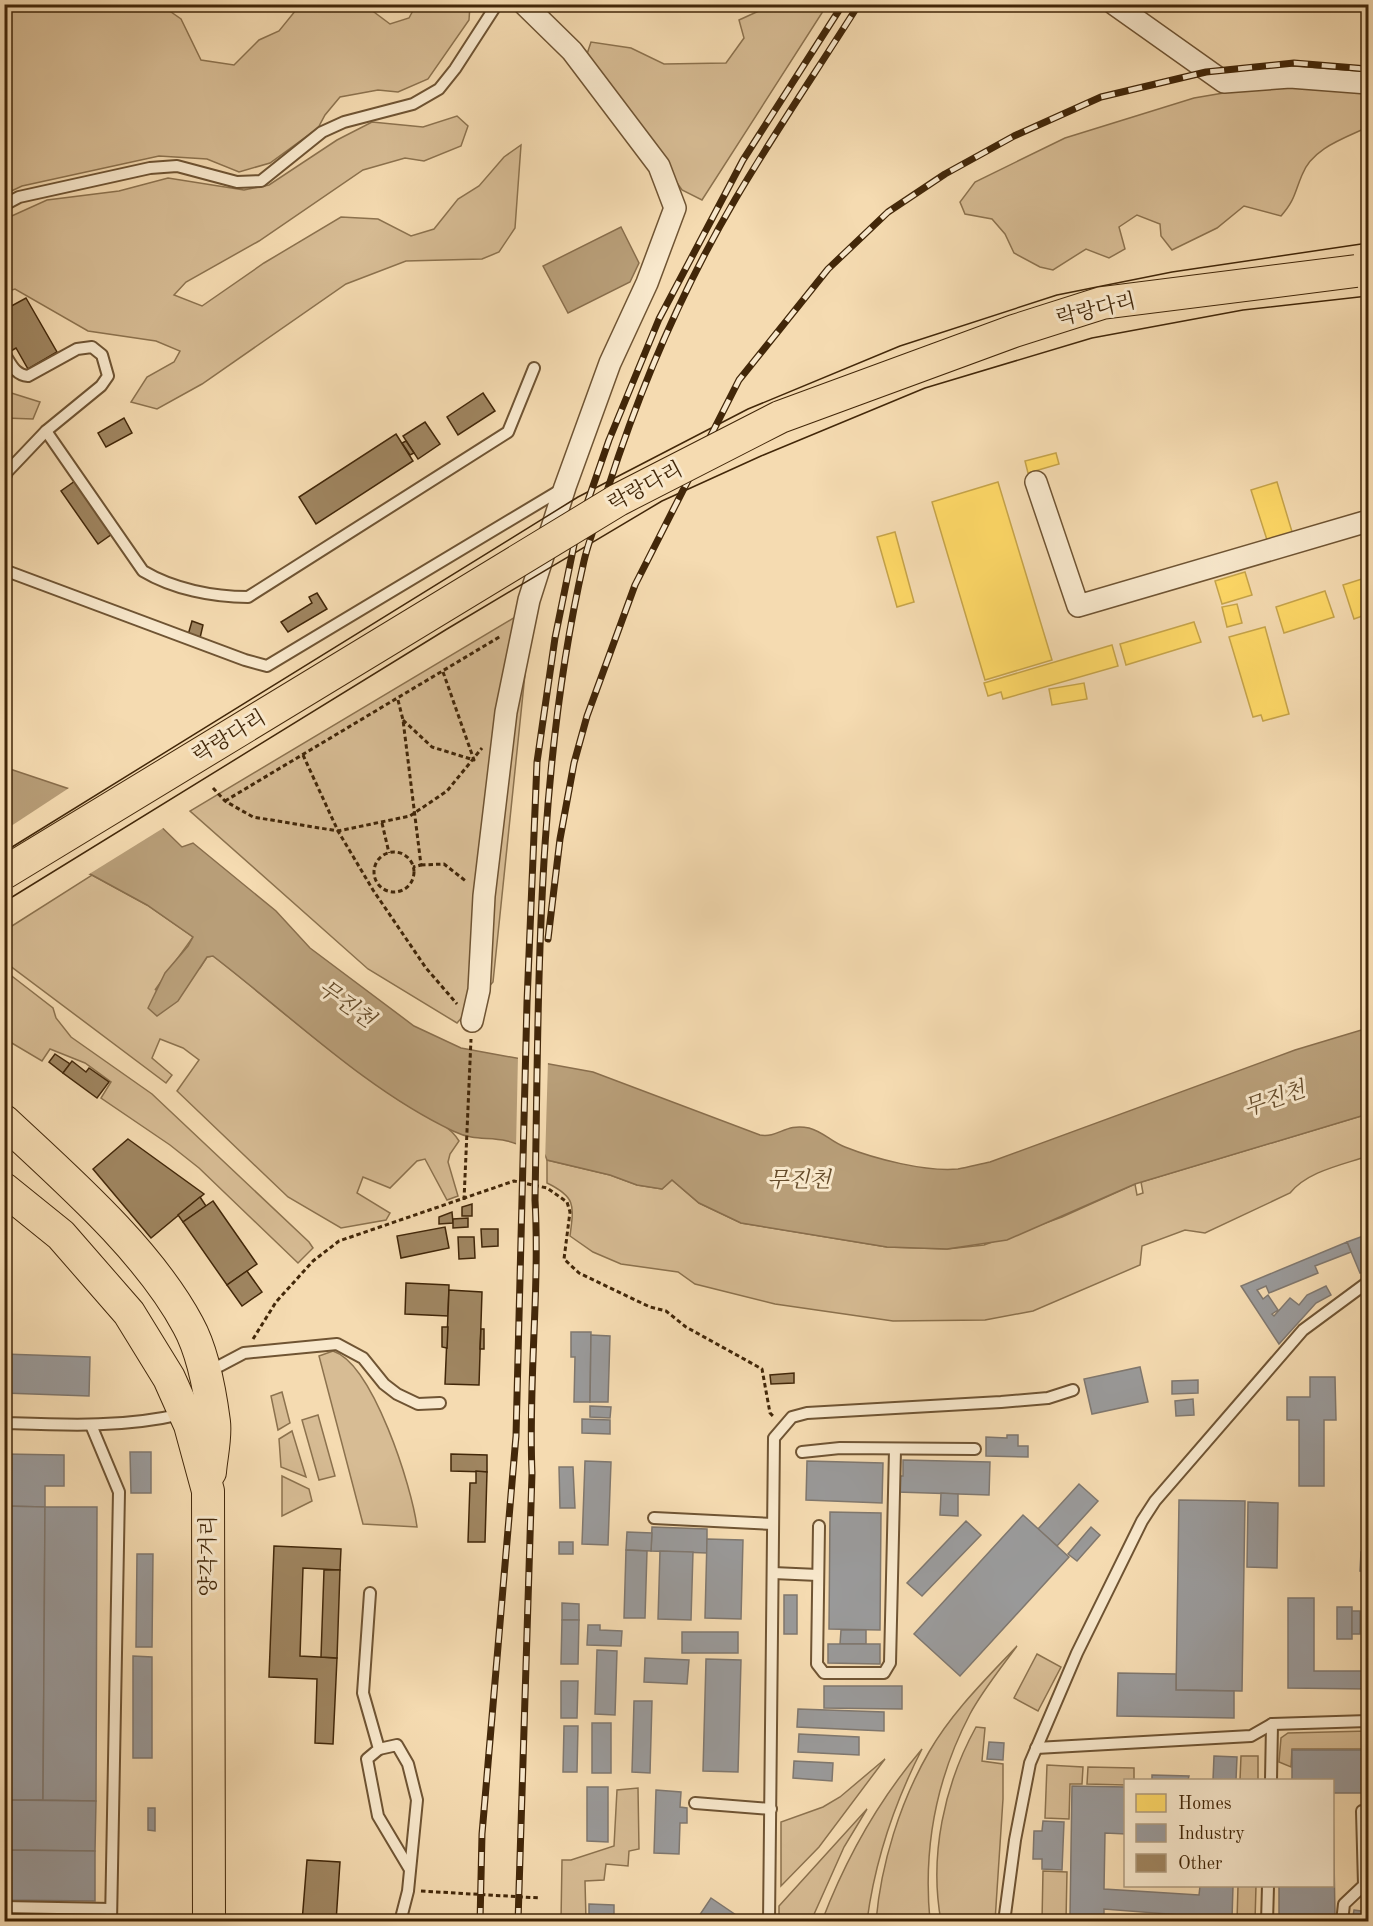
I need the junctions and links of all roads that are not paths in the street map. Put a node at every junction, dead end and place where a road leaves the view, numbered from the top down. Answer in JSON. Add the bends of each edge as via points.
{"nodes":[{"id":1,"x":497,"y":4,"type":"edge"},
{"id":2,"x":525,"y":4,"type":"edge"},
{"id":3,"x":1114,"y":4,"type":"edge"},
{"id":4,"x":1368,"y":83,"type":"edge"},
{"id":5,"x":4,"y":205,"type":"edge"},
{"id":6,"x":1362,"y":270,"type":"edge"},
{"id":7,"x":4,"y":353,"type":"edge"},
{"id":8,"x":534,"y":368,"type":"dead end"},
{"id":9,"x":46,"y":431,"type":"junction"},
{"id":10,"x":4,"y":480,"type":"edge"},
{"id":11,"x":1036,"y":482,"type":"dead end"},
{"id":12,"x":565,"y":487,"type":"junction"},
{"id":13,"x":1368,"y":521,"type":"edge"},
{"id":14,"x":4,"y":570,"type":"edge"},
{"id":15,"x":4,"y":873,"type":"edge"},
{"id":16,"x":472,"y":1019,"type":"road end"},
{"id":17,"x":4,"y":1121,"type":"edge"},
{"id":18,"x":4,"y":1189,"type":"edge"},
{"id":19,"x":4,"y":1210,"type":"edge"},
{"id":20,"x":61,"y":1235,"type":"junction"},
{"id":21,"x":1368,"y":1282,"type":"edge"},
{"id":22,"x":203,"y":1368,"type":"junction"},
{"id":23,"x":1073,"y":1390,"type":"dead end"},
{"id":24,"x":440,"y":1403,"type":"dead end"},
{"id":25,"x":185,"y":1414,"type":"junction"},
{"id":26,"x":4,"y":1423,"type":"edge"},
{"id":27,"x":91,"y":1425,"type":"junction"},
{"id":28,"x":975,"y":1449,"type":"dead end"},
{"id":29,"x":895,"y":1450,"type":"junction"},
{"id":30,"x":802,"y":1452,"type":"dead end"},
{"id":31,"x":208,"y":1491,"type":"junction"},
{"id":32,"x":654,"y":1518,"type":"dead end"},
{"id":33,"x":773,"y":1524,"type":"junction"},
{"id":34,"x":819,"y":1526,"type":"dead end"},
{"id":35,"x":773,"y":1573,"type":"junction"},
{"id":36,"x":818,"y":1575,"type":"junction"},
{"id":37,"x":370,"y":1593,"type":"dead end"},
{"id":38,"x":1368,"y":1721,"type":"edge"},
{"id":39,"x":1272,"y":1724,"type":"junction"},
{"id":40,"x":1036,"y":1748,"type":"junction"},
{"id":41,"x":379,"y":1749,"type":"junction"},
{"id":42,"x":1271,"y":1779,"type":"edge"},
{"id":43,"x":695,"y":1803,"type":"dead end"},
{"id":44,"x":771,"y":1809,"type":"junction"},
{"id":45,"x":1362,"y":1811,"type":"dead end"},
{"id":46,"x":409,"y":1868,"type":"junction"},
{"id":47,"x":1268,"y":1887,"type":"edge"},
{"id":48,"x":4,"y":1907,"type":"edge"},
{"id":49,"x":111,"y":1909,"type":"junction"},
{"id":50,"x":111,"y":1922,"type":"edge"},
{"id":51,"x":209,"y":1922,"type":"edge"},
{"id":52,"x":400,"y":1922,"type":"edge"},
{"id":53,"x":769,"y":1922,"type":"edge"},
{"id":54,"x":1004,"y":1922,"type":"edge"},
{"id":55,"x":1267,"y":1922,"type":"edge"},
{"id":56,"x":1342,"y":1922,"type":"edge"}],
"edges":[{"from":1,"to":5,"type":"lane","via":[[439,89],[413,104],[344,122],[322,132],[261,181],[237,182],[177,166],[150,168],[28,195]]},
{"from":2,"to":12,"type":"street","via":[[572,51],[659,166],[675,207],[647,283],[610,363]]},
{"from":3,"to":4,"type":"street","via":[[1224,82],[1290,77]]},
{"from":6,"to":15,"type":"main road","name":"락랑다리","bridge":true,"via":[[1102,303],[780,417],[608,506]]},
{"from":7,"to":9,"type":"lane","via":[[21,375],[28,376],[77,349],[92,347],[102,355],[108,376],[101,386]]},
{"from":8,"to":9,"type":"lane","via":[[508,432],[248,597],[230,597],[161,582],[143,572]]},
{"from":9,"to":10,"type":"lane"},
{"from":11,"to":13,"type":"street","via":[[1078,606]]},
{"from":12,"to":14,"type":"lane","via":[[267,666]]},
{"from":12,"to":16,"type":"street","via":[[523,623],[506,712],[484,896],[479,990]]},
{"from":17,"to":22,"type":"main road","via":[[120,1236],[162,1284],[190,1327]]},
{"from":18,"to":20,"type":"main road","name":"양각거리"},
{"from":19,"to":20,"type":"main road"},
{"from":20,"to":25,"type":"main road","name":"양각거리","via":[[129,1313],[169,1378]]},
{"from":21,"to":40,"type":"lane","via":[[1303,1330],[1155,1501],[1077,1653]]},
{"from":22,"to":24,"type":"lane","via":[[243,1353],[337,1344],[363,1358],[397,1394],[418,1404]]},
{"from":22,"to":31,"type":"main road","via":[[215,1425]]},
{"from":23,"to":33,"type":"lane","via":[[1048,1398],[792,1417],[774,1438]]},
{"from":25,"to":27,"type":"lane","via":[[147,1422]]},
{"from":25,"to":31,"type":"main road","name":"양각거리"},
{"from":26,"to":27,"type":"lane"},
{"from":27,"to":49,"type":"lane","via":[[119,1492]]},
{"from":28,"to":29,"type":"lane"},
{"from":29,"to":30,"type":"lane","via":[[840,1448]]},
{"from":29,"to":36,"type":"lane","via":[[890,1663],[884,1673],[824,1673],[817,1664]]},
{"from":31,"to":51,"type":"main road","name":"양각거리"},
{"from":32,"to":33,"type":"lane"},
{"from":33,"to":35,"type":"lane"},
{"from":34,"to":36,"type":"lane"},
{"from":35,"to":36,"type":"lane"},
{"from":35,"to":44,"type":"lane"},
{"from":37,"to":41,"type":"lane","via":[[363,1693]]},
{"from":38,"to":39,"type":"lane"},
{"from":39,"to":40,"type":"lane","via":[[1251,1736]]},
{"from":39,"to":42,"type":"lane"},
{"from":40,"to":54,"type":"lane","via":[[1015,1840]]},
{"from":41,"to":46,"type":"lane","via":[[367,1759],[378,1816]]},
{"from":41,"to":46,"type":"lane","via":[[397,1745],[408,1764],[417,1800]]},
{"from":43,"to":44,"type":"lane"},
{"from":44,"to":53,"type":"lane"},
{"from":45,"to":56,"type":"lane","via":[[1364,1885],[1344,1904]]},
{"from":46,"to":52,"type":"lane"},
{"from":47,"to":55,"type":"lane"},
{"from":48,"to":49,"type":"lane"},
{"from":49,"to":50,"type":"lane"}]}
